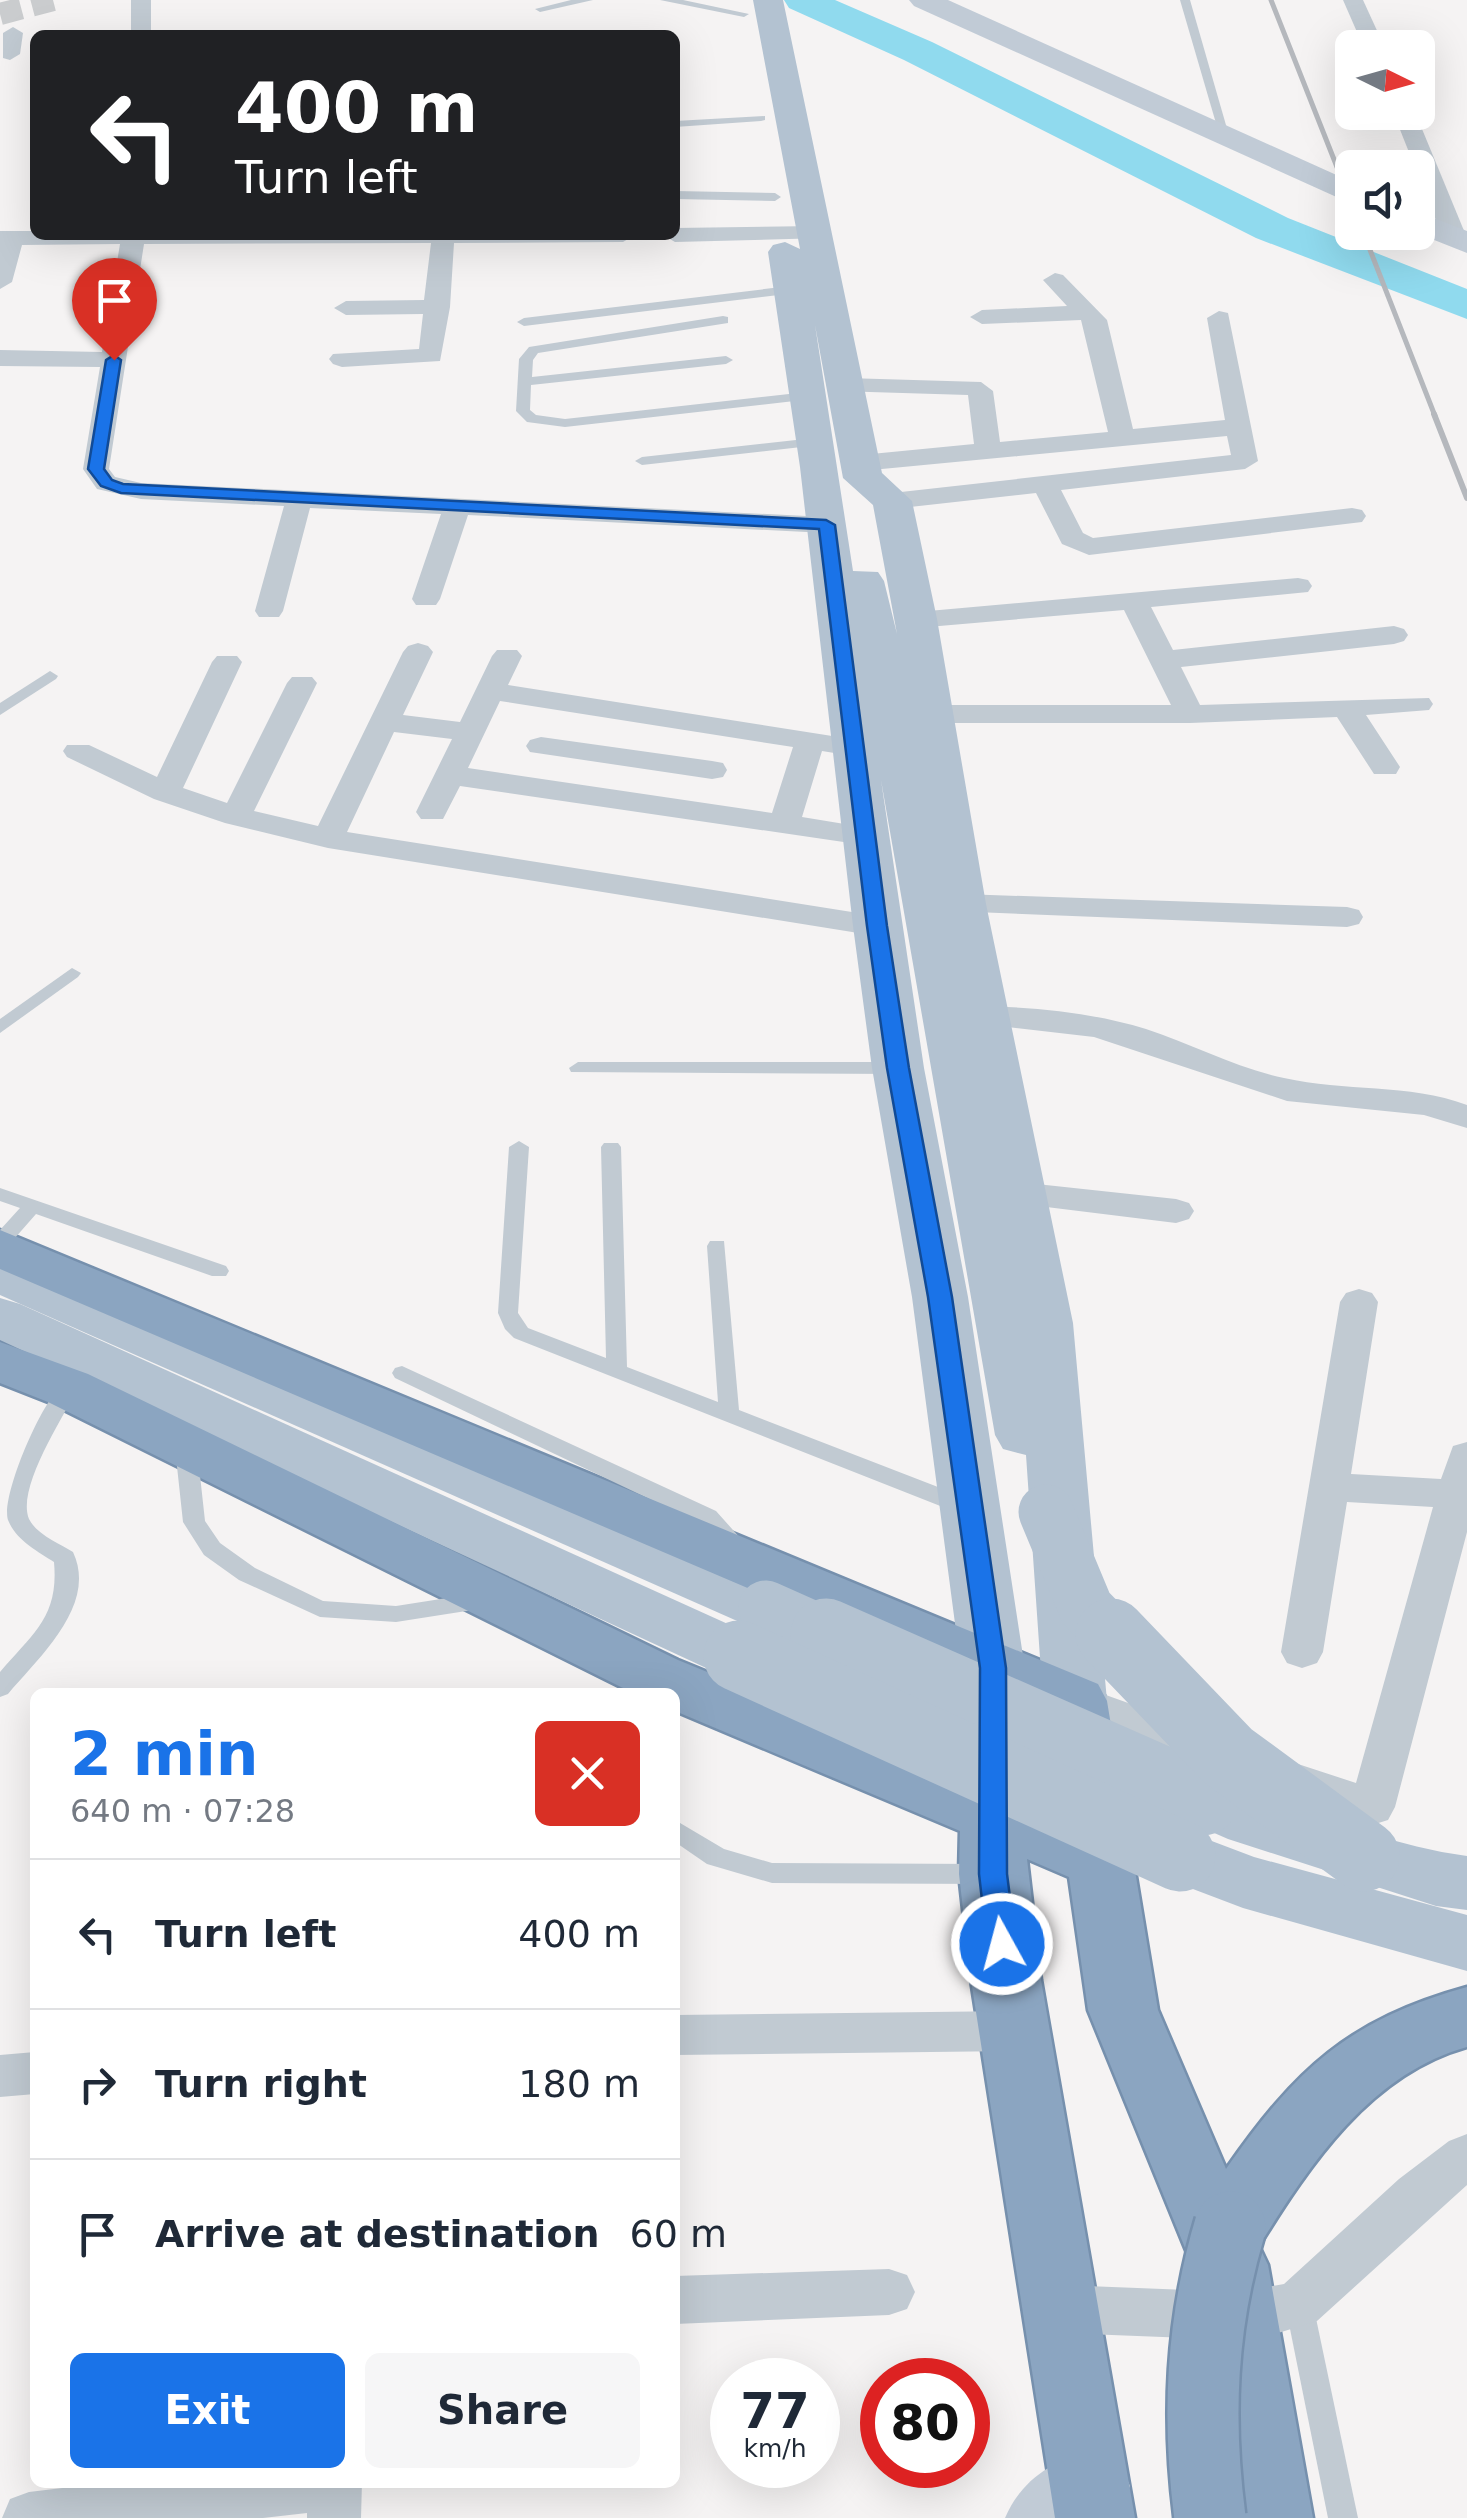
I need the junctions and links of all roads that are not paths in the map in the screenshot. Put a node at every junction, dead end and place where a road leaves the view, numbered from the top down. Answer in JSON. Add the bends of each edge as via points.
{"nodes":[{"id":1,"x":141,"y":0,"type":"edge"},
{"id":2,"x":588,"y":0,"type":"edge"},
{"id":3,"x":665,"y":0,"type":"edge"},
{"id":4,"x":924,"y":0,"type":"edge"},
{"id":5,"x":1185,"y":0,"type":"edge"},
{"id":6,"x":1354,"y":0,"type":"edge"},
{"id":7,"x":751,"y":5,"type":"edge"},
{"id":8,"x":540,"y":9,"type":"dead end"},
{"id":9,"x":141,"y":30,"type":"edge"},
{"id":10,"x":1367,"y":30,"type":"edge"},
{"id":11,"x":761,"y":118,"type":"junction"},
{"id":12,"x":680,"y":124,"type":"edge"},
{"id":13,"x":1412,"y":130,"type":"edge"},
{"id":14,"x":1226,"y":137,"type":"junction"},
{"id":15,"x":1335,"y":186,"type":"edge"},
{"id":16,"x":680,"y":196,"type":"edge"},
{"id":17,"x":794,"y":222,"type":"junction"},
{"id":18,"x":680,"y":224,"type":"edge"},
{"id":19,"x":30,"y":225,"type":"edge"},
{"id":20,"x":1435,"y":230,"type":"edge"},
{"id":21,"x":4,"y":233,"type":"edge"},
{"id":22,"x":680,"y":233,"type":"edge"},
{"id":23,"x":30,"y":234,"type":"edge"},
{"id":24,"x":133,"y":240,"type":"edge"},
{"id":25,"x":444,"y":240,"type":"edge"},
{"id":26,"x":1461,"y":241,"type":"edge"},
{"id":27,"x":1055,"y":280,"type":"dead end"},
{"id":28,"x":0,"y":282,"type":"edge"},
{"id":29,"x":790,"y":290,"type":"junction"},
{"id":30,"x":438,"y":307,"type":"junction"},
{"id":31,"x":346,"y":308,"type":"dead end"},
{"id":32,"x":1090,"y":312,"type":"junction"},
{"id":33,"x":982,"y":317,"type":"dead end"},
{"id":34,"x":1220,"y":318,"type":"dead end"},
{"id":35,"x":723,"y":320,"type":"dead end"},
{"id":36,"x":524,"y":322,"type":"dead end"},
{"id":37,"x":0,"y":358,"type":"edge"},
{"id":38,"x":342,"y":359,"type":"dead end"},
{"id":39,"x":114,"y":360,"type":"junction"},
{"id":40,"x":726,"y":360,"type":"dead end"},
{"id":41,"x":525,"y":382,"type":"junction"},
{"id":42,"x":827,"y":391,"type":"junction"},
{"id":43,"x":1238,"y":428,"type":"junction"},
{"id":44,"x":1122,"y":438,"type":"junction"},
{"id":45,"x":814,"y":442,"type":"junction"},
{"id":46,"x":988,"y":451,"type":"junction"},
{"id":47,"x":642,"y":462,"type":"dead end"},
{"id":48,"x":872,"y":481,"type":"junction"},
{"id":49,"x":1044,"y":483,"type":"junction"},
{"id":50,"x":299,"y":499,"type":"junction"},
{"id":51,"x":457,"y":506,"type":"junction"},
{"id":52,"x":1352,"y":516,"type":"dead end"},
{"id":53,"x":826,"y":525,"type":"junction"},
{"id":54,"x":1298,"y":586,"type":"dead end"},
{"id":55,"x":426,"y":599,"type":"dead end"},
{"id":56,"x":1134,"y":601,"type":"junction"},
{"id":57,"x":268,"y":611,"type":"dead end"},
{"id":58,"x":916,"y":620,"type":"junction"},
{"id":59,"x":1394,"y":635,"type":"dead end"},
{"id":60,"x":418,"y":652,"type":"dead end"},
{"id":61,"x":507,"y":656,"type":"dead end"},
{"id":62,"x":1163,"y":660,"type":"junction"},
{"id":63,"x":227,"y":662,"type":"dead end"},
{"id":64,"x":50,"y":676,"type":"dead end"},
{"id":65,"x":302,"y":683,"type":"dead end"},
{"id":66,"x":491,"y":691,"type":"junction"},
{"id":67,"x":553,"y":701,"type":"junction"},
{"id":68,"x":1418,"y":704,"type":"dead end"},
{"id":69,"x":1346,"y":707,"type":"junction"},
{"id":70,"x":0,"y":710,"type":"edge"},
{"id":71,"x":932,"y":714,"type":"junction"},
{"id":72,"x":1190,"y":714,"type":"junction"},
{"id":73,"x":384,"y":722,"type":"junction"},
{"id":74,"x":471,"y":732,"type":"junction"},
{"id":75,"x":831,"y":744,"type":"junction"},
{"id":76,"x":542,"y":746,"type":"junction"},
{"id":77,"x":78,"y":751,"type":"dead end"},
{"id":78,"x":1385,"y":767,"type":"dead end"},
{"id":79,"x":712,"y":770,"type":"dead end"},
{"id":80,"x":450,"y":775,"type":"junction"},
{"id":81,"x":532,"y":787,"type":"junction"},
{"id":82,"x":165,"y":792,"type":"junction"},
{"id":83,"x":432,"y":812,"type":"dead end"},
{"id":84,"x":236,"y":816,"type":"junction"},
{"id":85,"x":784,"y":826,"type":"junction"},
{"id":86,"x":864,"y":836,"type":"junction"},
{"id":87,"x":328,"y":838,"type":"junction"},
{"id":88,"x":962,"y":904,"type":"junction"},
{"id":89,"x":1347,"y":917,"type":"dead end"},
{"id":90,"x":877,"y":926,"type":"junction"},
{"id":91,"x":72,"y":974,"type":"dead end"},
{"id":92,"x":986,"y":1016,"type":"junction"},
{"id":93,"x":0,"y":1028,"type":"edge"},
{"id":94,"x":578,"y":1068,"type":"dead end"},
{"id":95,"x":898,"y":1068,"type":"junction"},
{"id":96,"x":1467,"y":1118,"type":"edge"},
{"id":97,"x":520,"y":1147,"type":"dead end"},
{"id":98,"x":611,"y":1147,"type":"dead end"},
{"id":99,"x":0,"y":1194,"type":"edge"},
{"id":100,"x":1018,"y":1194,"type":"junction"},
{"id":101,"x":1176,"y":1211,"type":"dead end"},
{"id":102,"x":11,"y":1232,"type":"edge"},
{"id":103,"x":717,"y":1246,"type":"dead end"},
{"id":104,"x":219,"y":1271,"type":"dead end"},
{"id":105,"x":0,"y":1273,"type":"edge"},
{"id":106,"x":1359,"y":1302,"type":"dead end"},
{"id":107,"x":0,"y":1318,"type":"edge"},
{"id":108,"x":0,"y":1362,"type":"edge"},
{"id":109,"x":616,"y":1370,"type":"junction"},
{"id":110,"x":402,"y":1373,"type":"dead end"},
{"id":111,"x":68,"y":1388,"type":"junction"},
{"id":112,"x":728,"y":1414,"type":"junction"},
{"id":113,"x":186,"y":1446,"type":"junction"},
{"id":114,"x":1463,"y":1482,"type":"edge"},
{"id":115,"x":1329,"y":1487,"type":"junction"},
{"id":116,"x":970,"y":1508,"type":"junction"},
{"id":117,"x":496,"y":1598,"type":"junction"},
{"id":118,"x":757,"y":1612,"type":"junction"},
{"id":119,"x":1302,"y":1652,"type":"dead end"},
{"id":120,"x":993,"y":1668,"type":"junction"},
{"id":121,"x":648,"y":1685,"type":"edge"},
{"id":122,"x":0,"y":1688,"type":"edge"},
{"id":123,"x":680,"y":1700,"type":"edge"},
{"id":124,"x":1075,"y":1702,"type":"junction"},
{"id":125,"x":680,"y":1833,"type":"edge"},
{"id":126,"x":993,"y":1846,"type":"junction"},
{"id":127,"x":1364,"y":1856,"type":"junction"},
{"id":128,"x":1100,"y":1861,"type":"junction"},
{"id":129,"x":1467,"y":1883,"type":"edge"},
{"id":130,"x":1467,"y":1943,"type":"edge"},
{"id":131,"x":1467,"y":2016,"type":"edge"},
{"id":132,"x":1015,"y":2031,"type":"junction"},
{"id":133,"x":680,"y":2035,"type":"edge"},
{"id":134,"x":30,"y":2073,"type":"edge"},
{"id":135,"x":0,"y":2076,"type":"edge"},
{"id":136,"x":1467,"y":2156,"type":"edge"},
{"id":137,"x":888,"y":2292,"type":"dead end"},
{"id":138,"x":680,"y":2300,"type":"edge"},
{"id":139,"x":1061,"y":2309,"type":"junction"},
{"id":140,"x":1269,"y":2310,"type":"junction"},
{"id":141,"x":335,"y":2495,"type":"edge"},
{"id":142,"x":1077,"y":2507,"type":"edge"},
{"id":143,"x":29,"y":2518,"type":"edge"},
{"id":144,"x":1210,"y":2518,"type":"edge"},
{"id":145,"x":1273,"y":2518,"type":"edge"},
{"id":146,"x":1343,"y":2518,"type":"edge"}],
"edges":[{"from":1,"to":9,"type":"street"},
{"from":2,"to":8,"type":"lane"},
{"from":3,"to":7,"type":"lane"},
{"from":4,"to":14,"type":"street"},
{"from":5,"to":14,"type":"lane"},
{"from":6,"to":10,"type":"street"},
{"from":7,"to":11,"type":"main road"},
{"from":7,"to":17,"type":"main road"},
{"from":11,"to":12,"type":"lane"},
{"from":11,"to":17,"type":"main road"},
{"from":13,"to":26,"type":"street"},
{"from":14,"to":15,"type":"street"},
{"from":16,"to":17,"type":"lane"},
{"from":17,"to":18,"type":"street"},
{"from":17,"to":22,"type":"street"},
{"from":17,"to":29,"type":"main road"},
{"from":17,"to":42,"type":"main road"},
{"from":19,"to":21,"type":"street"},
{"from":20,"to":26,"type":"street"},
{"from":21,"to":23,"type":"street"},
{"from":21,"to":28,"type":"street"},
{"from":24,"to":39,"type":"street"},
{"from":25,"to":30,"type":"street"},
{"from":27,"to":32,"type":"street"},
{"from":29,"to":36,"type":"lane"},
{"from":29,"to":42,"type":"main road"},
{"from":30,"to":31,"type":"street"},
{"from":30,"to":38,"type":"street","via":[[432,356]]},
{"from":32,"to":33,"type":"street"},
{"from":32,"to":44,"type":"street"},
{"from":34,"to":43,"type":"street"},
{"from":35,"to":41,"type":"lane","via":[[534,350],[526,359]]},
{"from":37,"to":39,"type":"street"},
{"from":39,"to":50,"type":"street","via":[[96,469],[106,483],[141,491]]},
{"from":40,"to":41,"type":"lane"},
{"from":41,"to":42,"type":"lane","via":[[523,411],[532,419],[565,423]]},
{"from":42,"to":45,"type":"main road"},
{"from":42,"to":46,"type":"street","via":[[972,387],[980,392]]},
{"from":42,"to":48,"type":"main road"},
{"from":43,"to":44,"type":"street"},
{"from":43,"to":49,"type":"street","via":[[1244,462]]},
{"from":44,"to":46,"type":"street"},
{"from":45,"to":47,"type":"lane"},
{"from":45,"to":53,"type":"main road"},
{"from":46,"to":48,"type":"street"},
{"from":48,"to":49,"type":"street"},
{"from":48,"to":58,"type":"main road"},
{"from":48,"to":127,"type":"main road","bridge":true,"via":[[862,578],[1018,1406],[1046,1512],[1086,1608],[1228,1756]]},
{"from":49,"to":52,"type":"street","via":[[1072,538],[1089,547]]},
{"from":50,"to":51,"type":"street"},
{"from":50,"to":57,"type":"street"},
{"from":51,"to":53,"type":"street"},
{"from":51,"to":55,"type":"street"},
{"from":53,"to":75,"type":"main road"},
{"from":54,"to":56,"type":"street"},
{"from":56,"to":58,"type":"street"},
{"from":56,"to":62,"type":"street"},
{"from":58,"to":71,"type":"main road"},
{"from":59,"to":62,"type":"street"},
{"from":60,"to":73,"type":"street"},
{"from":61,"to":66,"type":"street"},
{"from":62,"to":72,"type":"street"},
{"from":63,"to":82,"type":"street"},
{"from":64,"to":70,"type":"lane"},
{"from":65,"to":84,"type":"street"},
{"from":66,"to":67,"type":"street"},
{"from":66,"to":74,"type":"street"},
{"from":67,"to":75,"type":"street"},
{"from":67,"to":76,"type":"street"},
{"from":68,"to":69,"type":"street"},
{"from":69,"to":72,"type":"street"},
{"from":69,"to":78,"type":"street"},
{"from":71,"to":72,"type":"street"},
{"from":71,"to":88,"type":"main road"},
{"from":73,"to":74,"type":"street"},
{"from":73,"to":87,"type":"street"},
{"from":74,"to":80,"type":"street"},
{"from":75,"to":85,"type":"street"},
{"from":75,"to":86,"type":"main road"},
{"from":76,"to":79,"type":"street"},
{"from":76,"to":81,"type":"street"},
{"from":77,"to":82,"type":"street"},
{"from":80,"to":81,"type":"street"},
{"from":80,"to":83,"type":"street"},
{"from":81,"to":85,"type":"street"},
{"from":82,"to":84,"type":"street"},
{"from":84,"to":87,"type":"street"},
{"from":85,"to":86,"type":"street"},
{"from":86,"to":90,"type":"main road"},
{"from":87,"to":90,"type":"street"},
{"from":88,"to":89,"type":"street"},
{"from":88,"to":92,"type":"main road"},
{"from":90,"to":95,"type":"main road"},
{"from":91,"to":93,"type":"lane"},
{"from":92,"to":96,"type":"street","via":[[1080,1024],[1154,1043],[1246,1081],[1332,1097],[1422,1103]]},
{"from":92,"to":100,"type":"main road"},
{"from":94,"to":95,"type":"lane"},
{"from":95,"to":116,"type":"main road"},
{"from":97,"to":109,"type":"lane","via":[[512,1324]]},
{"from":98,"to":109,"type":"lane"},
{"from":99,"to":102,"type":"lane"},
{"from":100,"to":101,"type":"street"},
{"from":100,"to":124,"type":"main road","via":[[1045,1323]]},
{"from":102,"to":104,"type":"lane"},
{"from":102,"to":118,"type":"highway"},
{"from":103,"to":112,"type":"lane"},
{"from":105,"to":118,"type":"main road"},
{"from":106,"to":115,"type":"street"},
{"from":107,"to":118,"type":"main road"},
{"from":108,"to":111,"type":"highway"},
{"from":109,"to":112,"type":"lane"},
{"from":110,"to":118,"type":"lane","via":[[708,1518]]},
{"from":111,"to":113,"type":"highway"},
{"from":111,"to":122,"type":"lane","via":[[17,1489],[18,1518],[65,1558],[68,1591],[53,1625]]},
{"from":112,"to":116,"type":"lane"},
{"from":113,"to":117,"type":"highway"},
{"from":113,"to":117,"type":"lane","via":[[194,1522],[212,1548],[247,1574],[320,1609],[357,1613],[396,1614]]},
{"from":114,"to":115,"type":"street"},
{"from":114,"to":124,"type":"street","via":[[1372,1807]]},
{"from":115,"to":119,"type":"street"},
{"from":116,"to":120,"type":"main road"},
{"from":117,"to":121,"type":"highway"},
{"from":118,"to":120,"type":"highway"},
{"from":118,"to":127,"type":"main road","bridge":true,"via":[[1227,1810]]},
{"from":118,"to":130,"type":"main road","bridge":true,"via":[[1243,1881]]},
{"from":120,"to":124,"type":"highway"},
{"from":120,"to":126,"type":"highway"},
{"from":123,"to":126,"type":"highway"},
{"from":124,"to":128,"type":"highway"},
{"from":125,"to":126,"type":"lane","via":[[716,1857],[772,1873]]},
{"from":126,"to":128,"type":"highway"},
{"from":126,"to":132,"type":"highway"},
{"from":127,"to":129,"type":"main road"},
{"from":128,"to":140,"type":"highway","via":[[1123,2010],[1230,2264]]},
{"from":131,"to":144,"type":"highway","bridge":true,"via":[[1380,2050],[1343,2079],[1230,2226],[1214,2272],[1202,2368]]},
{"from":132,"to":133,"type":"street"},
{"from":132,"to":139,"type":"highway"},
{"from":134,"to":135,"type":"street"},
{"from":136,"to":140,"type":"street"},
{"from":137,"to":138,"type":"street"},
{"from":139,"to":140,"type":"street"},
{"from":139,"to":142,"type":"highway"},
{"from":140,"to":145,"type":"highway"},
{"from":140,"to":146,"type":"lane"},
{"from":141,"to":143,"type":"street"}]}
